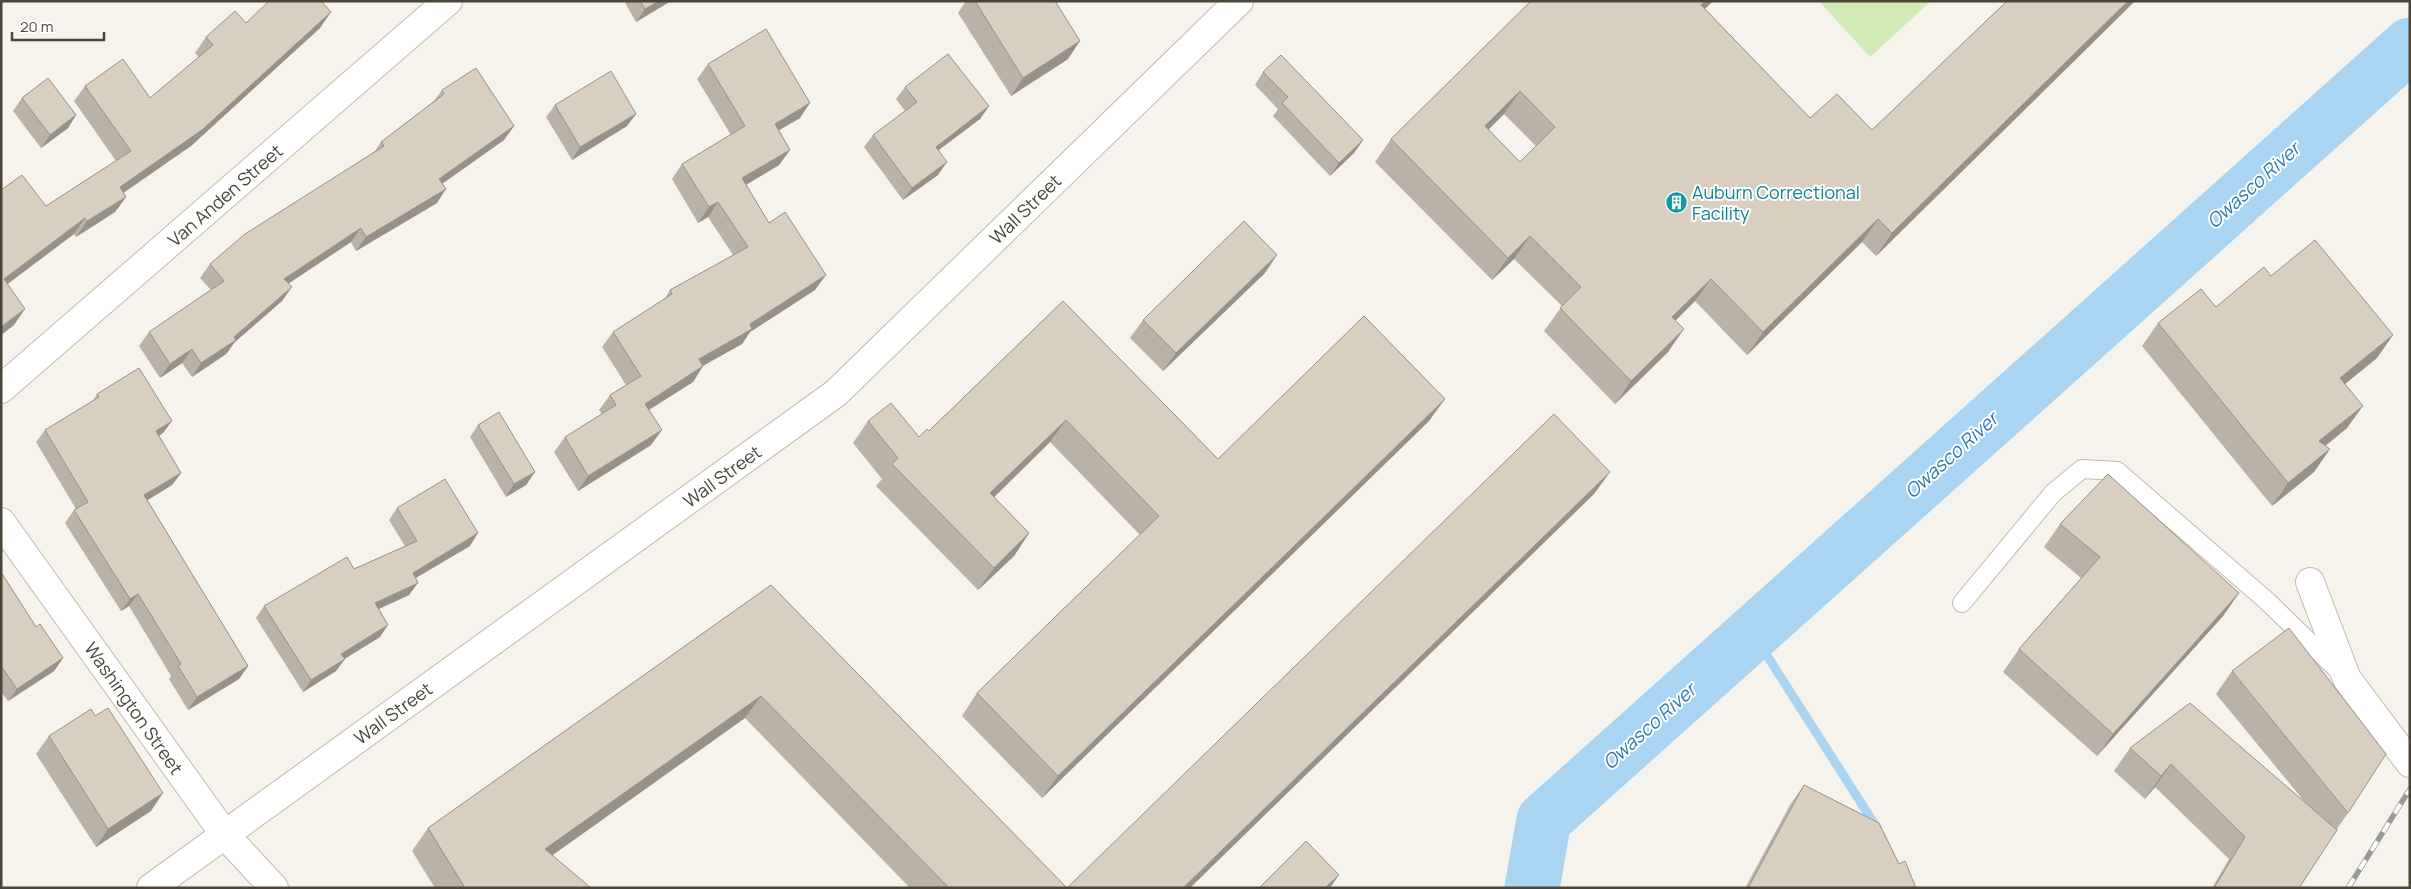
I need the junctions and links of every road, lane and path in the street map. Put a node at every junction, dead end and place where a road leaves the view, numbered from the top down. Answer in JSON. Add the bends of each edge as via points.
{"nodes":[{"id":1,"x":448,"y":1,"type":"edge"},
{"id":2,"x":1239,"y":1,"type":"edge"},
{"id":3,"x":1,"y":389,"type":"edge"},
{"id":4,"x":1,"y":522,"type":"edge"},
{"id":5,"x":2310,"y":582,"type":"dead end"},
{"id":6,"x":1962,"y":603,"type":"dead end"},
{"id":7,"x":2347,"y":679,"type":"junction"},
{"id":8,"x":2410,"y":764,"type":"edge"},
{"id":9,"x":225,"y":835,"type":"junction"},
{"id":10,"x":152,"y":888,"type":"edge"},
{"id":11,"x":274,"y":888,"type":"edge"}],
"edges":[{"from":1,"to":3,"type":"street","name":"Van Anden Street"},
{"from":2,"to":9,"type":"street","name":"Wall Street","via":[[836,394]]},
{"from":4,"to":9,"type":"street","name":"Washington Street"},
{"from":5,"to":7,"type":"street"},
{"from":6,"to":7,"type":"lane","via":[[2052,493],[2082,468],[2118,470],[2266,601]]},
{"from":7,"to":8,"type":"street"},
{"from":9,"to":10,"type":"street","name":"Wall Street"},
{"from":9,"to":11,"type":"street","name":"Washington Street"}]}
